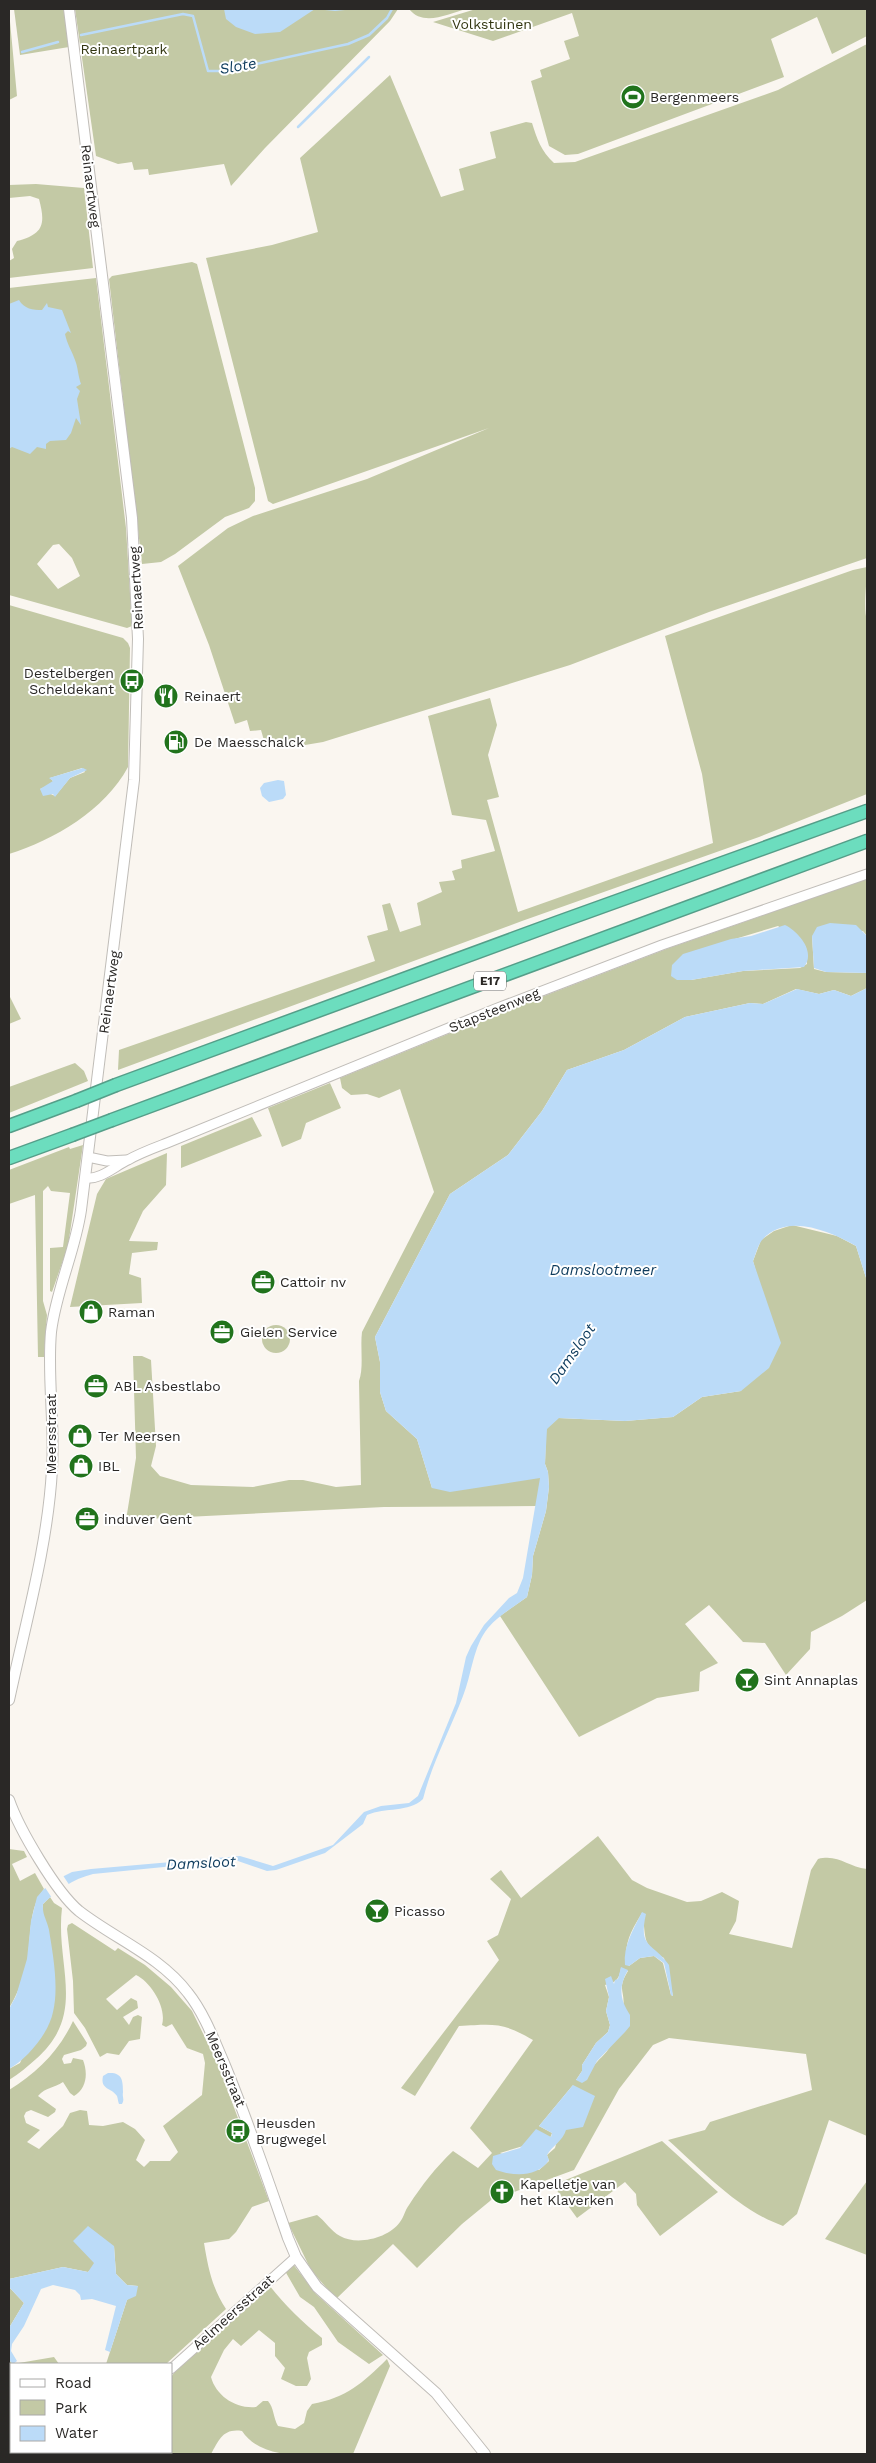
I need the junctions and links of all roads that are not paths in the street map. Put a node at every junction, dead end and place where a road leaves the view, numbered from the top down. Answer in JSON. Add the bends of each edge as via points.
{"nodes":[{"id":1,"x":69,"y":9,"type":"edge"},
{"id":2,"x":867,"y":811,"type":"edge"},
{"id":3,"x":867,"y":841,"type":"edge"},
{"id":4,"x":867,"y":874,"type":"edge"},
{"id":5,"x":9,"y":1126,"type":"edge"},
{"id":6,"x":88,"y":1157,"type":"junction"},
{"id":7,"x":9,"y":1158,"type":"edge"},
{"id":8,"x":127,"y":1160,"type":"junction"},
{"id":9,"x":86,"y":1174,"type":"junction"},
{"id":10,"x":9,"y":1700,"type":"edge"},
{"id":11,"x":9,"y":1800,"type":"edge"},
{"id":12,"x":296,"y":2257,"type":"junction"},
{"id":13,"x":172,"y":2368,"type":"edge"},
{"id":14,"x":485,"y":2454,"type":"edge"}],
"edges":[{"from":1,"to":6,"type":"main road","name":"Reinaertweg","via":[[132,518],[138,639],[134,780]]},
{"from":2,"to":5,"type":"highway","number":"E17","bridge":true},
{"from":3,"to":7,"type":"highway","number":"E17","bridge":true},
{"from":4,"to":8,"type":"street","name":"Stapsteenweg","via":[[662,945],[523,998]]},
{"from":6,"to":8,"type":"street","name":"Stapsteenweg","via":[[106,1161]]},
{"from":6,"to":9,"type":"main road","name":"Reinaertweg"},
{"from":8,"to":9,"type":"street","name":"Stapsteenweg","via":[[91,1179]]},
{"from":9,"to":10,"type":"main road","name":"Meersstraat","via":[[78,1232],[55,1308],[52,1331],[50,1499]]},
{"from":11,"to":12,"type":"main road","name":"Meersstraat","via":[[62,1893],[79,1910],[170,1973],[192,1998],[234,2087]]},
{"from":12,"to":13,"type":"street","name":"Aelmeersstraat"},
{"from":12,"to":14,"type":"main road","name":"Meersstraat","via":[[317,2287],[436,2393]]}]}
